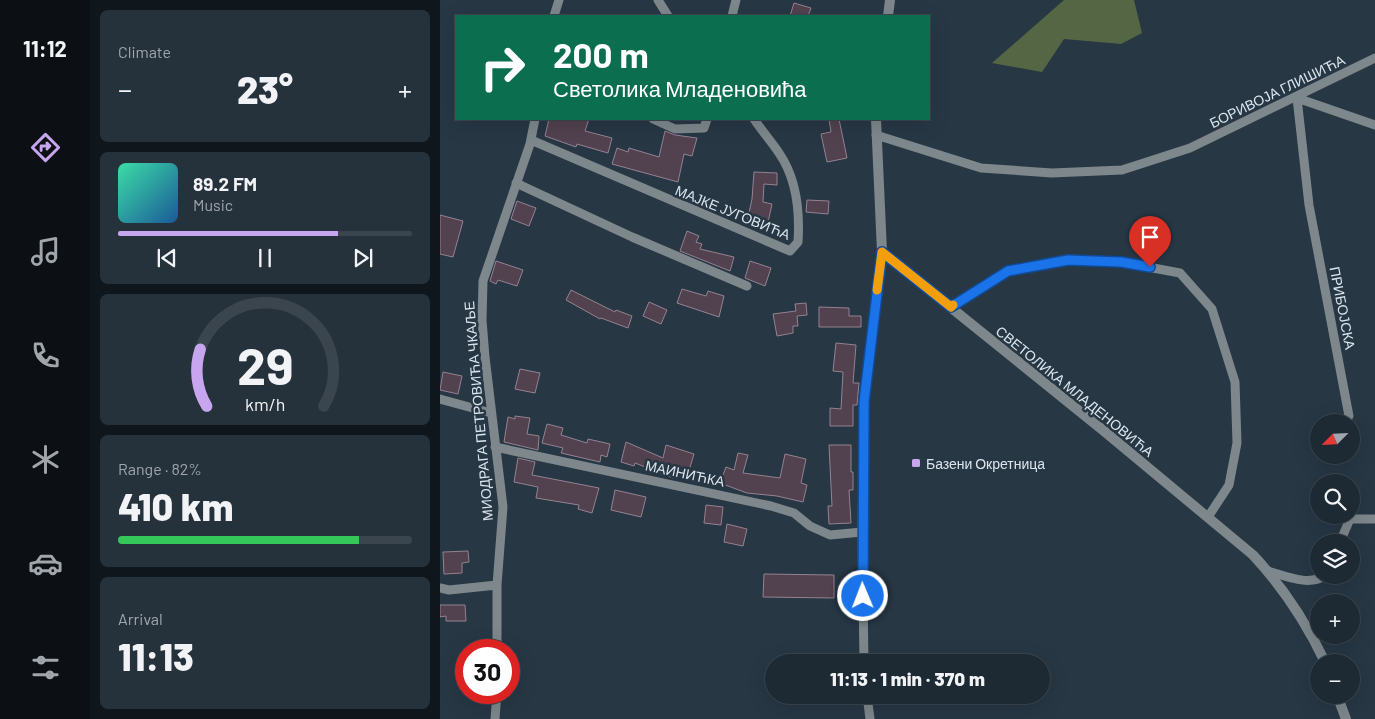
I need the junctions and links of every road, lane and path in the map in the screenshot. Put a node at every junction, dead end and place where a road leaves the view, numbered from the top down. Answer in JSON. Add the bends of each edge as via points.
{"nodes":[{"id":1,"x":559,"y":0,"type":"edge"},
{"id":2,"x":658,"y":0,"type":"edge"},
{"id":3,"x":736,"y":0,"type":"edge"},
{"id":4,"x":890,"y":0,"type":"edge"},
{"id":5,"x":554,"y":15,"type":"edge"},
{"id":6,"x":667,"y":15,"type":"edge"},
{"id":7,"x":732,"y":15,"type":"edge"},
{"id":8,"x":888,"y":15,"type":"edge"},
{"id":9,"x":1375,"y":58,"type":"edge"},
{"id":10,"x":1297,"y":98,"type":"junction"},
{"id":11,"x":535,"y":120,"type":"edge"},
{"id":12,"x":655,"y":120,"type":"edge"},
{"id":13,"x":707,"y":120,"type":"edge"},
{"id":14,"x":755,"y":120,"type":"edge"},
{"id":15,"x":876,"y":120,"type":"edge"},
{"id":16,"x":1375,"y":125,"type":"edge"},
{"id":17,"x":876,"y":135,"type":"junction"},
{"id":18,"x":531,"y":140,"type":"junction"},
{"id":19,"x":516,"y":183,"type":"junction"},
{"id":20,"x":882,"y":252,"type":"junction"},
{"id":21,"x":747,"y":286,"type":"dead end"},
{"id":22,"x":951,"y":307,"type":"junction"},
{"id":23,"x":440,"y":399,"type":"edge"},
{"id":24,"x":491,"y":413,"type":"junction"},
{"id":25,"x":1349,"y":414,"type":"edge"},
{"id":26,"x":496,"y":447,"type":"junction"},
{"id":27,"x":1208,"y":517,"type":"junction"},
{"id":28,"x":1375,"y":519,"type":"edge"},
{"id":29,"x":862,"y":532,"type":"junction"},
{"id":30,"x":1343,"y":534,"type":"edge"},
{"id":31,"x":1268,"y":571,"type":"junction"},
{"id":32,"x":1310,"y":581,"type":"edge"},
{"id":33,"x":497,"y":585,"type":"junction"},
{"id":34,"x":440,"y":588,"type":"edge"},
{"id":35,"x":497,"y":639,"type":"edge"},
{"id":36,"x":864,"y":654,"type":"edge"},
{"id":37,"x":1320,"y":654,"type":"edge"},
{"id":38,"x":496,"y":704,"type":"edge"},
{"id":39,"x":868,"y":704,"type":"edge"},
{"id":40,"x":1340,"y":704,"type":"edge"},
{"id":41,"x":495,"y":719,"type":"edge"},
{"id":42,"x":870,"y":719,"type":"edge"},
{"id":43,"x":1346,"y":719,"type":"edge"}],
"edges":[{"from":1,"to":5,"type":"street"},
{"from":2,"to":6,"type":"street"},
{"from":3,"to":7,"type":"street"},
{"from":4,"to":8,"type":"street"},
{"from":9,"to":10,"type":"street","name":"БОРИВОЈА ГЛИШИЋА"},
{"from":10,"to":16,"type":"street"},
{"from":10,"to":17,"type":"street","name":"БОРИВОЈА ГЛИШИЋА","via":[[1190,148],[1122,170],[1052,173],[981,168]]},
{"from":10,"to":25,"type":"street","name":"ПРИБОЈСКА","via":[[1309,206]]},
{"from":11,"to":18,"type":"street","name":"МИОДРАГА ПЕТРОВИЋА ЧКАЉЕ"},
{"from":12,"to":13,"type":"street","via":[[675,129],[704,128]]},
{"from":14,"to":18,"type":"street","name":"МАЈКЕ ЈУГОВИЋА","via":[[780,154],[794,183],[799,226],[798,242],[790,251]]},
{"from":15,"to":17,"type":"street"},
{"from":17,"to":20,"type":"street"},
{"from":18,"to":19,"type":"street","name":"МИОДРАГА ПЕТРОВИЋА ЧКАЉЕ"},
{"from":19,"to":21,"type":"street","via":[[632,238]]},
{"from":19,"to":24,"type":"street","name":"МИОДРАГА ПЕТРОВИЋА ЧКАЉЕ","via":[[483,281],[482,320]]},
{"from":20,"to":22,"type":"street","name":"СВЕТОЛИКА МЛАДЕНОВИЋА"},
{"from":20,"to":29,"type":"street","via":[[864,402]]},
{"from":22,"to":27,"type":"street","name":"СВЕТОЛИКА МЛАДЕНОВИЋА"},
{"from":22,"to":27,"type":"street","via":[[1008,271],[1068,260],[1121,262],[1180,273],[1212,309],[1235,382],[1237,443],[1229,485]]},
{"from":23,"to":24,"type":"street"},
{"from":24,"to":26,"type":"street","name":"МИОДРАГА ПЕТРОВИЋА ЧКАЉЕ"},
{"from":26,"to":29,"type":"street","name":"МАИНИЋКА","via":[[771,506],[794,513],[810,526],[830,535]]},
{"from":26,"to":33,"type":"street","name":"МИОДРАГА ПЕТРОВИЋА ЧКАЉЕ","via":[[502,507]]},
{"from":27,"to":31,"type":"street","name":"СВЕТОЛИКА МЛАДЕНОВИЋА"},
{"from":28,"to":30,"type":"street","via":[[1350,519]]},
{"from":29,"to":36,"type":"street"},
{"from":31,"to":32,"type":"street"},
{"from":31,"to":37,"type":"street","name":"СВЕТОЛИКА МЛАДЕНОВИЋА"},
{"from":33,"to":34,"type":"street"},
{"from":33,"to":35,"type":"street","name":"МИОДРАГА ПЕТРОВИЋА ЧКАЉЕ"},
{"from":38,"to":41,"type":"street"},
{"from":39,"to":42,"type":"street"},
{"from":40,"to":43,"type":"street"}]}
